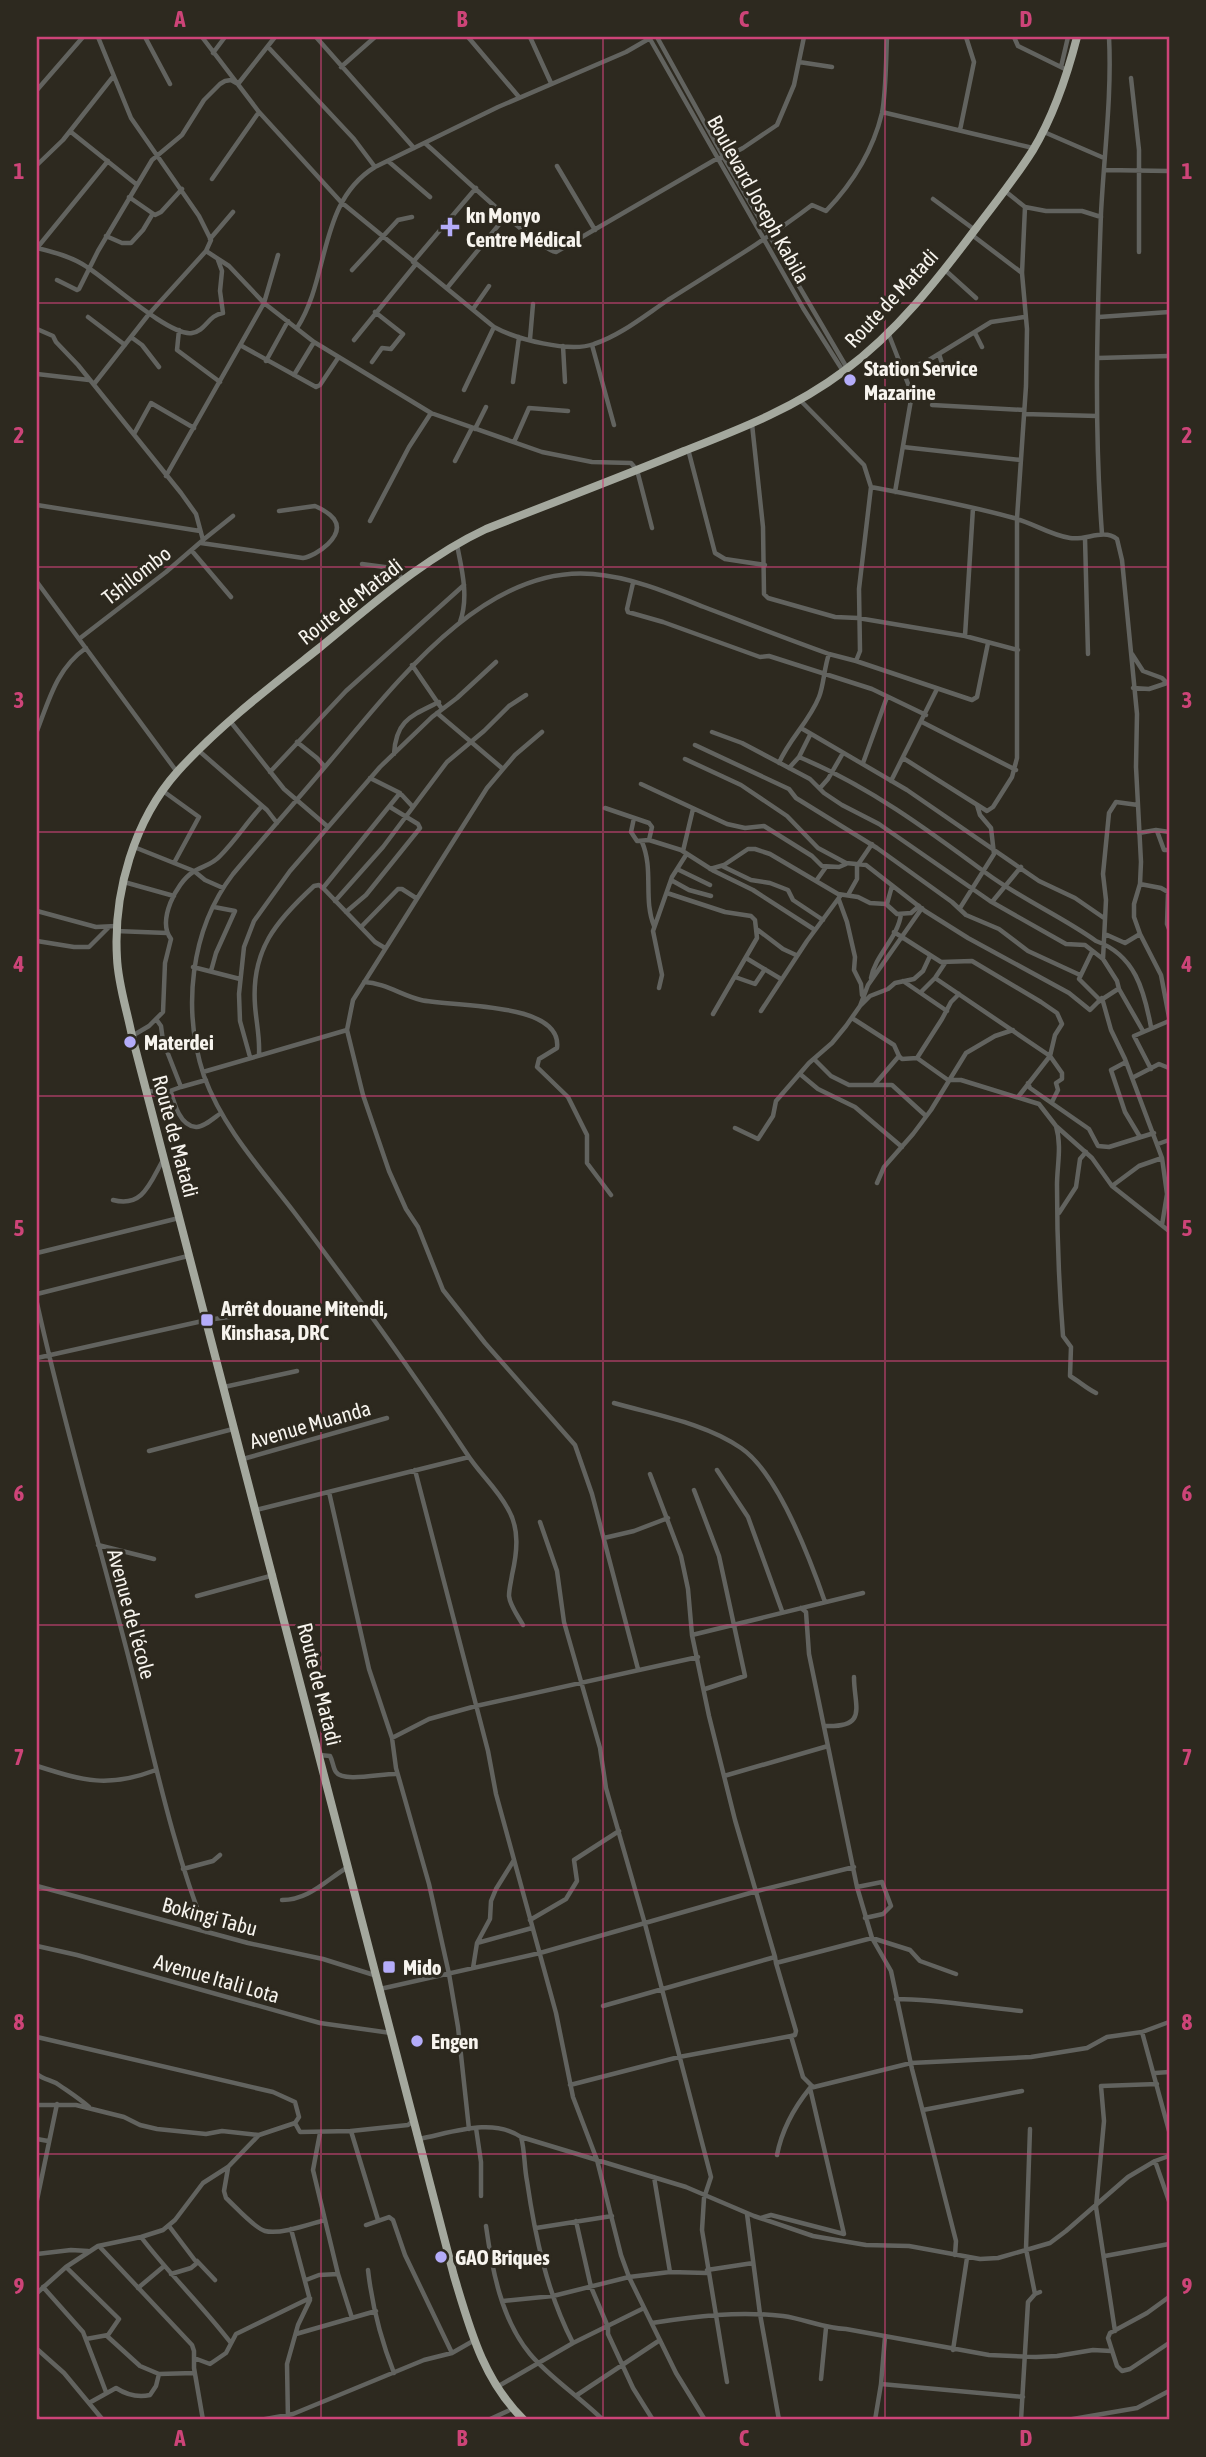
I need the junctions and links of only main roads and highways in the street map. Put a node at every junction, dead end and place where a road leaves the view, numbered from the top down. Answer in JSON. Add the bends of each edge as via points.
{"nodes":[{"id":1,"x":1077,"y":37,"type":"edge"},
{"id":2,"x":524,"y":2420,"type":"edge"}],
"edges":[{"from":1,"to":2,"type":"highway","name":"Route de Matadi","via":[[1034,149],[945,269],[888,333],[845,371],[800,400],[752,424],[457,543],[404,580],[230,721],[177,772],[134,846],[124,882],[114,928],[118,974],[163,1159],[473,2341],[496,2387]]}]}
